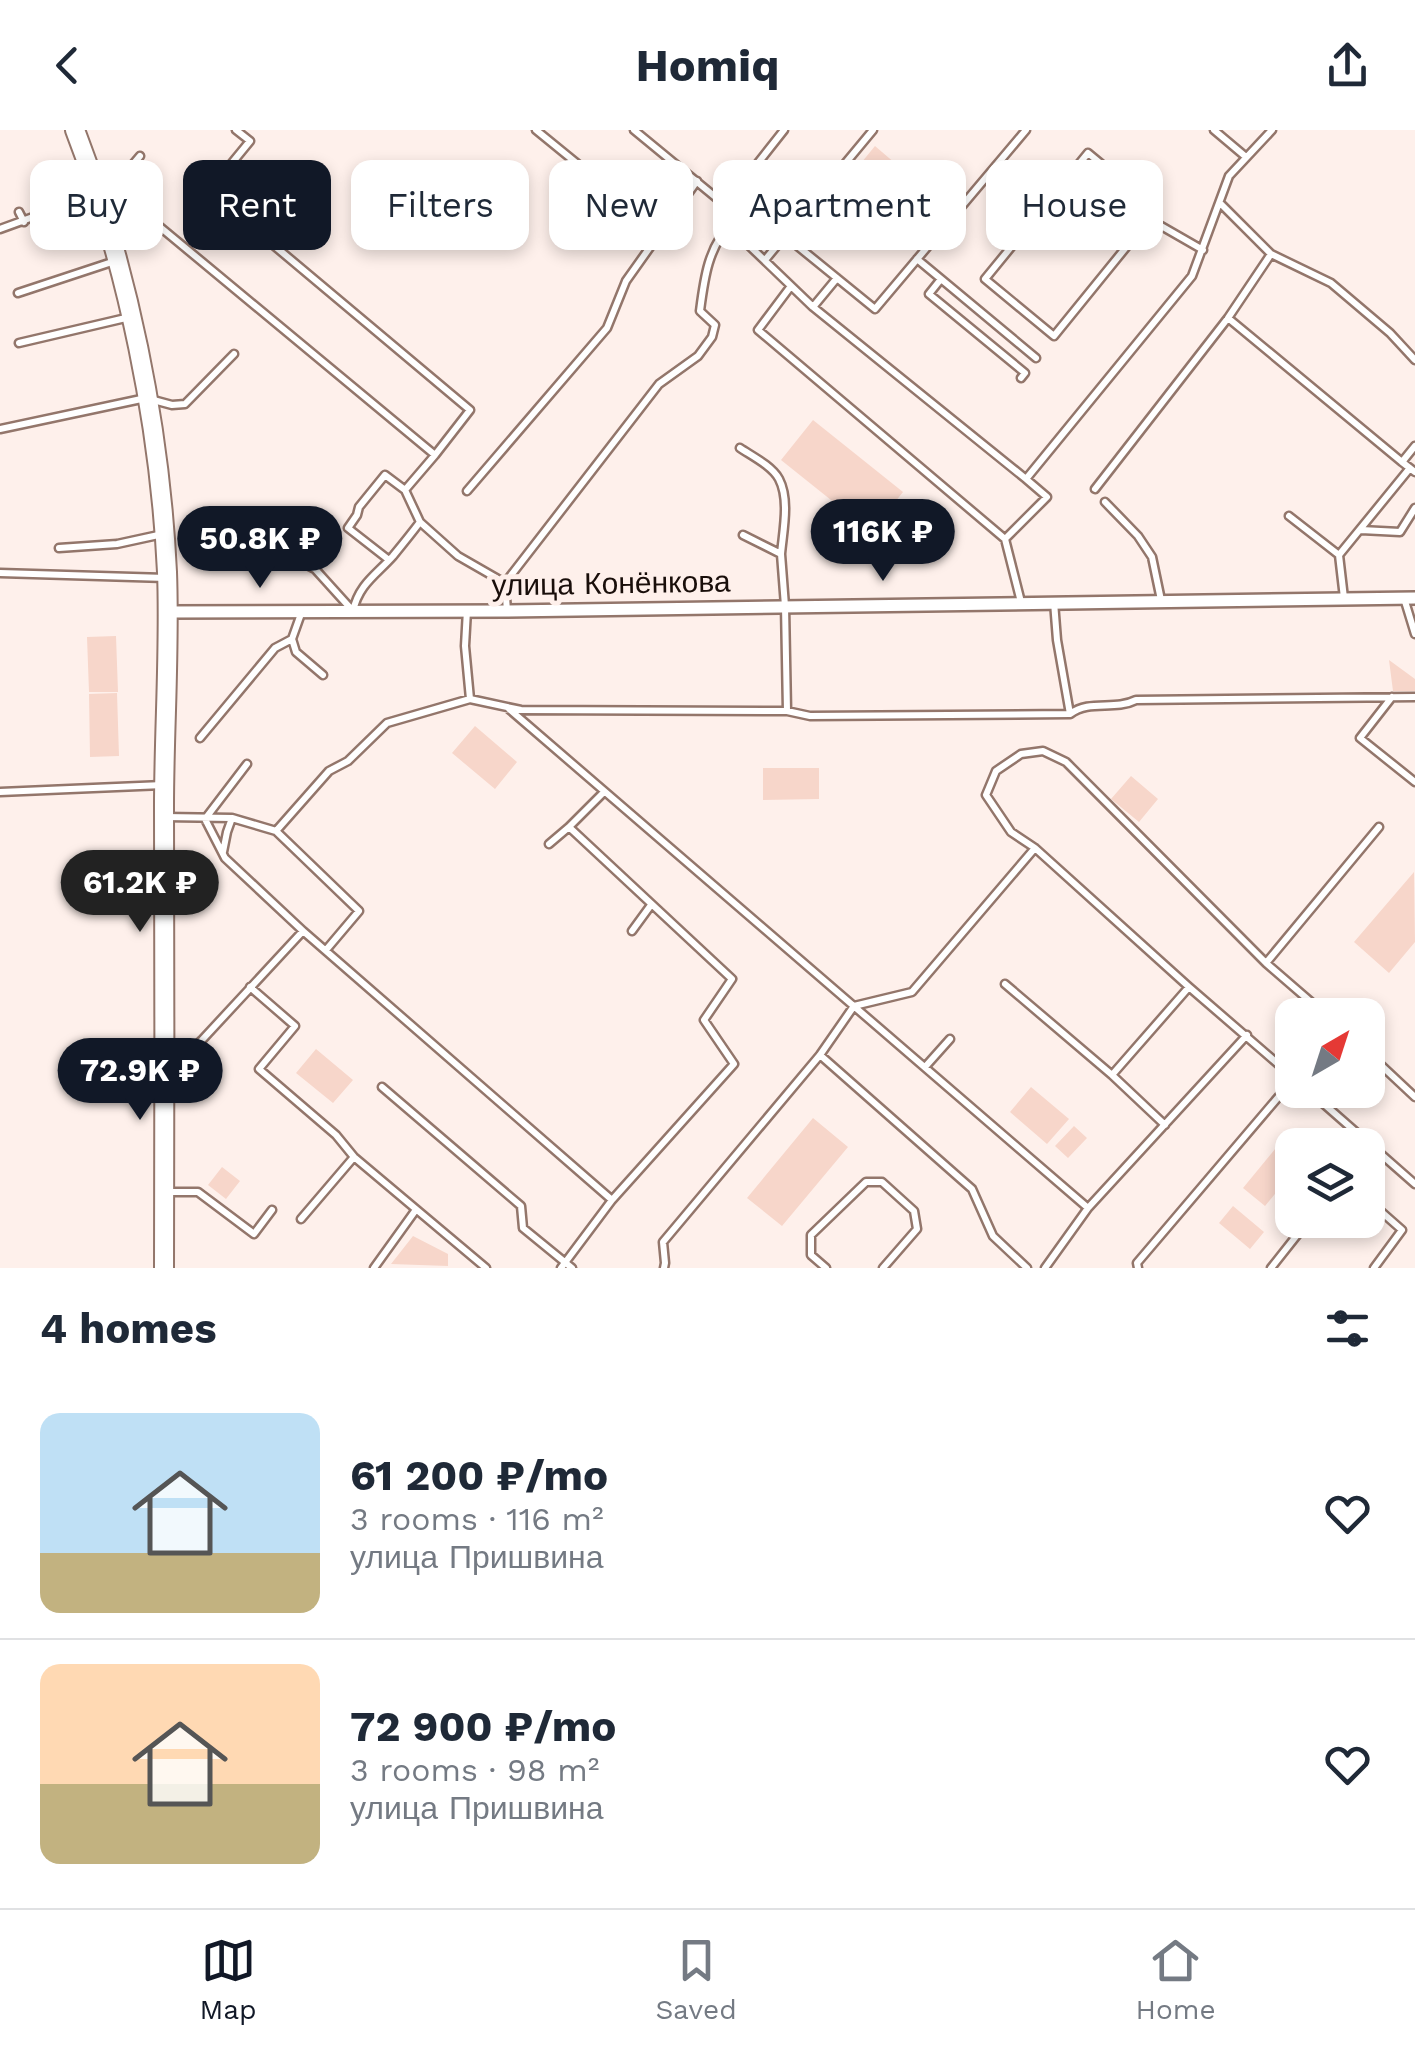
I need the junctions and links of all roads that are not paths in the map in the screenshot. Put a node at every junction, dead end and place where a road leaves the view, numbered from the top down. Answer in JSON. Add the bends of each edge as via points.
{"nodes":[{"id":1,"x":75,"y":130,"type":"edge"},
{"id":2,"x":236,"y":130,"type":"edge"},
{"id":3,"x":536,"y":130,"type":"edge"},
{"id":4,"x":634,"y":130,"type":"edge"},
{"id":5,"x":784,"y":130,"type":"edge"},
{"id":6,"x":872,"y":130,"type":"edge"},
{"id":7,"x":1026,"y":130,"type":"edge"},
{"id":8,"x":1214,"y":130,"type":"edge"},
{"id":9,"x":1272,"y":130,"type":"edge"},
{"id":10,"x":140,"y":156,"type":"dead end"},
{"id":11,"x":1246,"y":158,"type":"junction"},
{"id":12,"x":90,"y":160,"type":"edge"},
{"id":13,"x":136,"y":160,"type":"edge"},
{"id":14,"x":573,"y":160,"type":"edge"},
{"id":15,"x":760,"y":160,"type":"edge"},
{"id":16,"x":847,"y":160,"type":"edge"},
{"id":17,"x":697,"y":182,"type":"junction"},
{"id":18,"x":693,"y":188,"type":"edge"},
{"id":19,"x":713,"y":195,"type":"edge"},
{"id":20,"x":1220,"y":203,"type":"junction"},
{"id":21,"x":19,"y":212,"type":"dead end"},
{"id":22,"x":1150,"y":218,"type":"joint"},
{"id":23,"x":30,"y":220,"type":"edge"},
{"id":24,"x":24,"y":222,"type":"junction"},
{"id":25,"x":1163,"y":226,"type":"edge"},
{"id":26,"x":0,"y":229,"type":"edge"},
{"id":27,"x":163,"y":237,"type":"edge"},
{"id":28,"x":114,"y":250,"type":"edge"},
{"id":29,"x":648,"y":250,"type":"edge"},
{"id":30,"x":714,"y":250,"type":"edge"},
{"id":31,"x":754,"y":250,"type":"edge"},
{"id":32,"x":772,"y":250,"type":"edge"},
{"id":33,"x":802,"y":250,"type":"edge"},
{"id":34,"x":1202,"y":250,"type":"junction"},
{"id":35,"x":1271,"y":254,"type":"junction"},
{"id":36,"x":917,"y":259,"type":"junction"},
{"id":37,"x":116,"y":260,"type":"junction"},
{"id":38,"x":764,"y":260,"type":"junction"},
{"id":39,"x":837,"y":278,"type":"junction"},
{"id":40,"x":941,"y":279,"type":"junction"},
{"id":41,"x":791,"y":286,"type":"junction"},
{"id":42,"x":18,"y":293,"type":"dead end"},
{"id":43,"x":813,"y":308,"type":"junction"},
{"id":44,"x":132,"y":317,"type":"junction"},
{"id":45,"x":1228,"y":318,"type":"junction"},
{"id":46,"x":19,"y":342,"type":"dead end"},
{"id":47,"x":234,"y":354,"type":"dead end"},
{"id":48,"x":1036,"y":358,"type":"dead end"},
{"id":49,"x":1415,"y":360,"type":"edge"},
{"id":50,"x":1021,"y":378,"type":"dead end"},
{"id":51,"x":146,"y":398,"type":"junction"},
{"id":52,"x":0,"y":429,"type":"edge"},
{"id":53,"x":1415,"y":446,"type":"edge"},
{"id":54,"x":740,"y":448,"type":"dead end"},
{"id":55,"x":435,"y":455,"type":"junction"},
{"id":56,"x":1402,"y":462,"type":"junction"},
{"id":57,"x":1413,"y":470,"type":"edge"},
{"id":58,"x":1026,"y":478,"type":"junction"},
{"id":59,"x":1095,"y":489,"type":"dead end"},
{"id":60,"x":405,"y":490,"type":"junction"},
{"id":61,"x":467,"y":491,"type":"dead end"},
{"id":62,"x":1106,"y":502,"type":"dead end"},
{"id":63,"x":1415,"y":508,"type":"edge"},
{"id":64,"x":1288,"y":516,"type":"dead end"},
{"id":65,"x":420,"y":522,"type":"junction"},
{"id":66,"x":1360,"y":530,"type":"junction"},
{"id":67,"x":164,"y":534,"type":"junction"},
{"id":68,"x":743,"y":535,"type":"dead end"},
{"id":69,"x":266,"y":537,"type":"dead end"},
{"id":70,"x":1004,"y":539,"type":"junction"},
{"id":71,"x":59,"y":548,"type":"dead end"},
{"id":72,"x":781,"y":554,"type":"junction"},
{"id":73,"x":1339,"y":556,"type":"junction"},
{"id":74,"x":389,"y":560,"type":"junction"},
{"id":75,"x":0,"y":574,"type":"edge"},
{"id":76,"x":167,"y":578,"type":"junction"},
{"id":77,"x":506,"y":583,"type":"junction"},
{"id":78,"x":1344,"y":598,"type":"junction"},
{"id":79,"x":1410,"y":598,"type":"edge"},
{"id":80,"x":1162,"y":601,"type":"junction"},
{"id":81,"x":1054,"y":602,"type":"junction"},
{"id":82,"x":1021,"y":603,"type":"junction"},
{"id":83,"x":785,"y":606,"type":"junction"},
{"id":84,"x":302,"y":610,"type":"junction"},
{"id":85,"x":353,"y":610,"type":"junction"},
{"id":86,"x":467,"y":610,"type":"junction"},
{"id":87,"x":508,"y":611,"type":"junction"},
{"id":88,"x":167,"y":612,"type":"junction"},
{"id":89,"x":1415,"y":634,"type":"edge"},
{"id":90,"x":292,"y":639,"type":"junction"},
{"id":91,"x":323,"y":675,"type":"dead end"},
{"id":92,"x":1415,"y":697,"type":"edge"},
{"id":93,"x":1392,"y":698,"type":"junction"},
{"id":94,"x":470,"y":699,"type":"junction"},
{"id":95,"x":508,"y":708,"type":"junction"},
{"id":96,"x":787,"y":711,"type":"junction"},
{"id":97,"x":1070,"y":714,"type":"junction"},
{"id":98,"x":200,"y":738,"type":"dead end"},
{"id":99,"x":248,"y":764,"type":"dead end"},
{"id":100,"x":1415,"y":782,"type":"edge"},
{"id":101,"x":164,"y":785,"type":"junction"},
{"id":102,"x":0,"y":792,"type":"edge"},
{"id":103,"x":604,"y":792,"type":"junction"},
{"id":104,"x":164,"y":817,"type":"junction"},
{"id":105,"x":205,"y":818,"type":"junction"},
{"id":106,"x":232,"y":818,"type":"junction"},
{"id":107,"x":568,"y":827,"type":"junction"},
{"id":108,"x":1379,"y":827,"type":"dead end"},
{"id":109,"x":276,"y":831,"type":"junction"},
{"id":110,"x":549,"y":844,"type":"dead end"},
{"id":111,"x":1034,"y":848,"type":"junction"},
{"id":112,"x":225,"y":858,"type":"junction"},
{"id":113,"x":651,"y":906,"type":"junction"},
{"id":114,"x":304,"y":931,"type":"junction"},
{"id":115,"x":632,"y":931,"type":"dead end"},
{"id":116,"x":326,"y":950,"type":"junction"},
{"id":117,"x":1266,"y":963,"type":"junction"},
{"id":118,"x":1006,"y":984,"type":"dead end"},
{"id":119,"x":1188,"y":987,"type":"junction"},
{"id":120,"x":250,"y":988,"type":"junction"},
{"id":121,"x":1306,"y":998,"type":"edge"},
{"id":122,"x":854,"y":1006,"type":"junction"},
{"id":123,"x":1246,"y":1035,"type":"junction"},
{"id":124,"x":950,"y":1038,"type":"dead end"},
{"id":125,"x":164,"y":1053,"type":"junction"},
{"id":126,"x":820,"y":1055,"type":"junction"},
{"id":127,"x":1275,"y":1062,"type":"edge"},
{"id":128,"x":925,"y":1068,"type":"junction"},
{"id":129,"x":1385,"y":1069,"type":"edge"},
{"id":130,"x":1112,"y":1075,"type":"junction"},
{"id":131,"x":382,"y":1087,"type":"dead end"},
{"id":132,"x":1415,"y":1097,"type":"edge"},
{"id":133,"x":1275,"y":1098,"type":"edge"},
{"id":134,"x":1328,"y":1108,"type":"edge"},
{"id":135,"x":1165,"y":1125,"type":"junction"},
{"id":136,"x":354,"y":1158,"type":"junction"},
{"id":137,"x":1415,"y":1184,"type":"edge"},
{"id":138,"x":164,"y":1192,"type":"junction"},
{"id":139,"x":612,"y":1200,"type":"junction"},
{"id":140,"x":1088,"y":1208,"type":"junction"},
{"id":141,"x":272,"y":1210,"type":"dead end"},
{"id":142,"x":416,"y":1211,"type":"junction"},
{"id":143,"x":1385,"y":1215,"type":"edge"},
{"id":144,"x":300,"y":1219,"type":"dead end"},
{"id":145,"x":1295,"y":1238,"type":"edge"},
{"id":146,"x":562,"y":1265,"type":"edge"},
{"id":147,"x":164,"y":1268,"type":"edge"},
{"id":148,"x":374,"y":1268,"type":"edge"},
{"id":149,"x":486,"y":1268,"type":"edge"},
{"id":150,"x":572,"y":1268,"type":"edge"},
{"id":151,"x":664,"y":1268,"type":"edge"},
{"id":152,"x":826,"y":1268,"type":"edge"},
{"id":153,"x":884,"y":1268,"type":"edge"},
{"id":154,"x":1026,"y":1268,"type":"edge"},
{"id":155,"x":1044,"y":1268,"type":"edge"},
{"id":156,"x":1138,"y":1268,"type":"edge"},
{"id":157,"x":1271,"y":1268,"type":"edge"},
{"id":158,"x":1374,"y":1268,"type":"edge"}],
"edges":[{"from":1,"to":12,"type":"street"},
{"from":2,"to":55,"type":"lane","via":[[250,141],[210,191],[470,410]]},
{"from":3,"to":14,"type":"lane"},
{"from":4,"to":17,"type":"lane"},
{"from":5,"to":15,"type":"lane"},
{"from":6,"to":16,"type":"lane"},
{"from":7,"to":36,"type":"lane"},
{"from":8,"to":11,"type":"lane"},
{"from":9,"to":11,"type":"lane"},
{"from":10,"to":13,"type":"lane"},
{"from":11,"to":20,"type":"lane","via":[[1229,176]]},
{"from":17,"to":18,"type":"lane"},
{"from":17,"to":19,"type":"lane"},
{"from":20,"to":34,"type":"lane"},
{"from":20,"to":35,"type":"lane"},
{"from":21,"to":24,"type":"lane"},
{"from":22,"to":22,"type":"lane","via":[[1152,206],[1088,153],[985,279],[1054,336]]},
{"from":23,"to":24,"type":"lane"},
{"from":24,"to":26,"type":"lane"},
{"from":25,"to":34,"type":"lane"},
{"from":27,"to":55,"type":"lane"},
{"from":28,"to":37,"type":"street"},
{"from":29,"to":61,"type":"lane","via":[[607,328]]},
{"from":30,"to":77,"type":"lane","via":[[700,311],[715,325],[712,336],[698,356],[659,384]]},
{"from":31,"to":38,"type":"lane"},
{"from":32,"to":38,"type":"lane"},
{"from":33,"to":39,"type":"lane"},
{"from":34,"to":58,"type":"lane","via":[[1192,276]]},
{"from":35,"to":45,"type":"lane"},
{"from":35,"to":49,"type":"lane","via":[[1332,283]]},
{"from":36,"to":39,"type":"lane","via":[[875,309]]},
{"from":36,"to":40,"type":"lane"},
{"from":37,"to":42,"type":"lane"},
{"from":37,"to":44,"type":"street"},
{"from":38,"to":41,"type":"lane"},
{"from":39,"to":43,"type":"lane"},
{"from":40,"to":48,"type":"lane"},
{"from":40,"to":50,"type":"lane","via":[[929,294],[1024,373]]},
{"from":41,"to":43,"type":"lane"},
{"from":41,"to":70,"type":"lane","via":[[758,330]]},
{"from":43,"to":58,"type":"lane"},
{"from":44,"to":46,"type":"lane"},
{"from":44,"to":51,"type":"street"},
{"from":45,"to":56,"type":"lane"},
{"from":45,"to":59,"type":"lane"},
{"from":47,"to":51,"type":"lane","via":[[185,404]]},
{"from":51,"to":52,"type":"lane"},
{"from":51,"to":67,"type":"street"},
{"from":53,"to":56,"type":"lane"},
{"from":54,"to":72,"type":"lane","via":[[779,479],[785,505]]},
{"from":55,"to":60,"type":"lane"},
{"from":56,"to":57,"type":"lane"},
{"from":57,"to":66,"type":"lane"},
{"from":58,"to":70,"type":"lane","via":[[1047,497]]},
{"from":60,"to":65,"type":"lane"},
{"from":60,"to":74,"type":"lane","via":[[385,475],[348,528]]},
{"from":62,"to":80,"type":"lane","via":[[1152,557]]},
{"from":63,"to":66,"type":"lane","via":[[1400,532]]},
{"from":64,"to":73,"type":"lane"},
{"from":65,"to":74,"type":"lane"},
{"from":65,"to":77,"type":"lane","via":[[458,556]]},
{"from":66,"to":73,"type":"lane"},
{"from":67,"to":71,"type":"lane"},
{"from":67,"to":76,"type":"street"},
{"from":68,"to":72,"type":"lane"},
{"from":69,"to":85,"type":"lane","via":[[315,570]]},
{"from":70,"to":82,"type":"lane"},
{"from":72,"to":83,"type":"lane"},
{"from":73,"to":78,"type":"lane"},
{"from":74,"to":85,"type":"lane","via":[[357,595]]},
{"from":75,"to":76,"type":"lane"},
{"from":76,"to":88,"type":"street"},
{"from":77,"to":87,"type":"lane"},
{"from":78,"to":79,"type":"street","name":"улица Конёнкова"},
{"from":78,"to":80,"type":"street","name":"улица Конёнкова"},
{"from":79,"to":89,"type":"lane"},
{"from":80,"to":81,"type":"street","name":"улица Конёнкова"},
{"from":81,"to":82,"type":"street","name":"улица Конёнкова"},
{"from":81,"to":97,"type":"lane"},
{"from":82,"to":83,"type":"street","name":"улица Конёнкова"},
{"from":83,"to":87,"type":"street","name":"улица Конёнкова"},
{"from":83,"to":96,"type":"lane"},
{"from":84,"to":85,"type":"street","name":"улица Конёнкова"},
{"from":84,"to":88,"type":"street","name":"улица Конёнкова"},
{"from":84,"to":90,"type":"lane"},
{"from":85,"to":86,"type":"street","name":"улица Конёнкова"},
{"from":86,"to":87,"type":"street","name":"улица Конёнкова"},
{"from":86,"to":94,"type":"lane"},
{"from":88,"to":101,"type":"street"},
{"from":90,"to":91,"type":"lane","via":[[296,652]]},
{"from":90,"to":98,"type":"lane","via":[[275,648]]},
{"from":92,"to":93,"type":"lane"},
{"from":93,"to":97,"type":"lane","via":[[1136,700],[1081,706]]},
{"from":93,"to":100,"type":"lane","via":[[1360,738]]},
{"from":94,"to":95,"type":"lane"},
{"from":94,"to":109,"type":"lane","via":[[387,723],[329,771]]},
{"from":95,"to":96,"type":"lane"},
{"from":95,"to":103,"type":"lane"},
{"from":96,"to":97,"type":"lane"},
{"from":99,"to":105,"type":"lane"},
{"from":101,"to":102,"type":"lane"},
{"from":101,"to":104,"type":"street"},
{"from":103,"to":107,"type":"lane"},
{"from":103,"to":122,"type":"lane"},
{"from":104,"to":105,"type":"lane"},
{"from":104,"to":125,"type":"street"},
{"from":105,"to":106,"type":"lane"},
{"from":105,"to":112,"type":"lane"},
{"from":106,"to":109,"type":"lane"},
{"from":106,"to":112,"type":"lane"},
{"from":107,"to":110,"type":"lane"},
{"from":107,"to":113,"type":"lane"},
{"from":108,"to":117,"type":"lane"},
{"from":109,"to":116,"type":"lane","via":[[359,911]]},
{"from":111,"to":117,"type":"lane","via":[[1011,832],[986,794],[996,771],[1022,754],[1043,751],[1066,762]]},
{"from":111,"to":119,"type":"lane"},
{"from":111,"to":122,"type":"lane","via":[[912,992]]},
{"from":112,"to":114,"type":"lane"},
{"from":113,"to":115,"type":"lane"},
{"from":113,"to":139,"type":"lane","via":[[732,979],[704,1020],[734,1064]]},
{"from":114,"to":116,"type":"lane"},
{"from":114,"to":120,"type":"lane"},
{"from":116,"to":139,"type":"lane"},
{"from":117,"to":121,"type":"lane"},
{"from":118,"to":130,"type":"lane"},
{"from":119,"to":123,"type":"lane"},
{"from":119,"to":130,"type":"lane"},
{"from":120,"to":125,"type":"lane","via":[[198,1044]]},
{"from":120,"to":136,"type":"lane","via":[[295,1026],[260,1069]]},
{"from":122,"to":126,"type":"lane"},
{"from":122,"to":128,"type":"lane"},
{"from":123,"to":127,"type":"lane"},
{"from":123,"to":135,"type":"lane"},
{"from":124,"to":128,"type":"lane"},
{"from":125,"to":138,"type":"street"},
{"from":126,"to":151,"type":"lane","via":[[663,1242]]},
{"from":126,"to":154,"type":"lane","via":[[972,1189],[993,1236]]},
{"from":128,"to":140,"type":"lane"},
{"from":129,"to":132,"type":"lane"},
{"from":130,"to":135,"type":"lane"},
{"from":131,"to":146,"type":"lane","via":[[521,1206],[524,1228]]},
{"from":133,"to":156,"type":"lane"},
{"from":134,"to":137,"type":"lane"},
{"from":135,"to":140,"type":"lane"},
{"from":136,"to":142,"type":"lane"},
{"from":136,"to":144,"type":"lane"},
{"from":138,"to":141,"type":"lane","via":[[198,1192],[254,1234]]},
{"from":138,"to":147,"type":"street"},
{"from":139,"to":146,"type":"lane"},
{"from":140,"to":155,"type":"lane"},
{"from":142,"to":148,"type":"lane"},
{"from":142,"to":149,"type":"lane"},
{"from":143,"to":158,"type":"lane","via":[[1402,1230]]},
{"from":145,"to":157,"type":"lane"},
{"from":146,"to":150,"type":"lane"},
{"from":152,"to":153,"type":"lane","via":[[811,1255],[811,1236],[866,1182],[882,1182],[914,1211],[917,1229]]}]}
